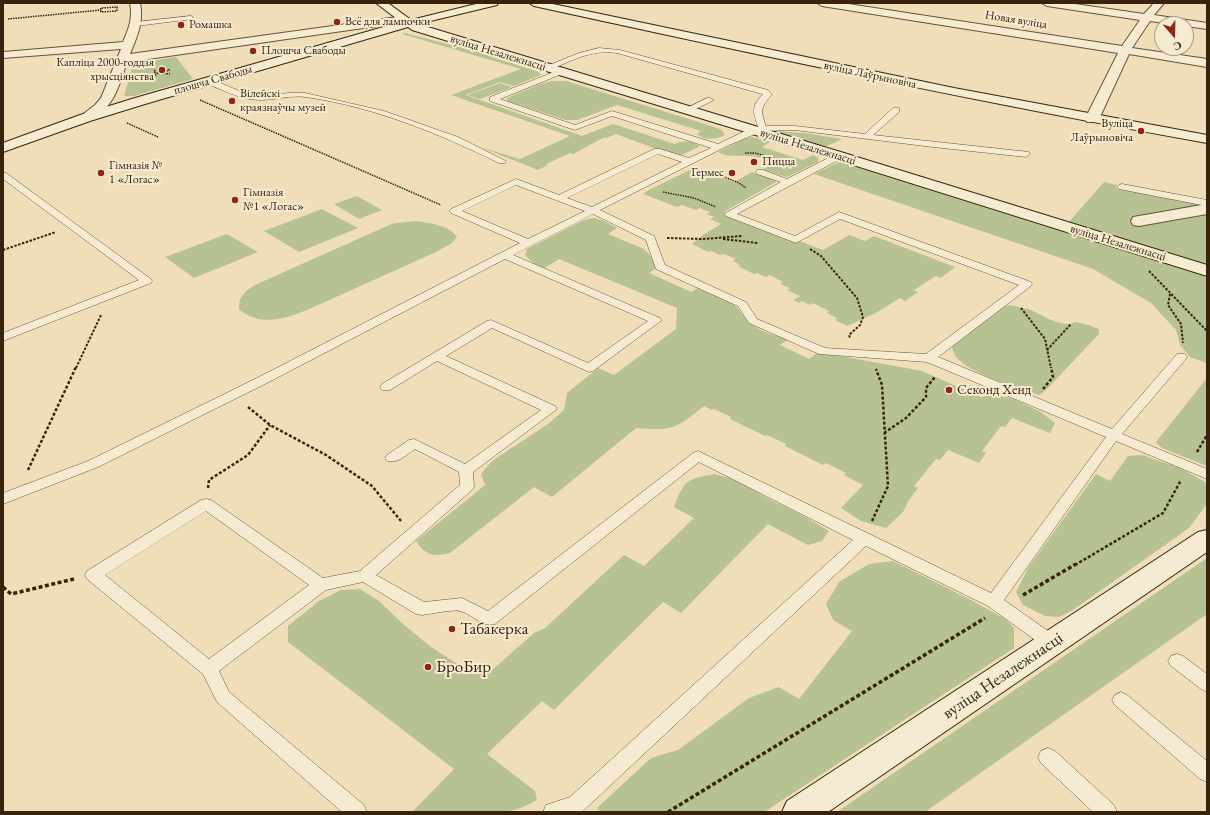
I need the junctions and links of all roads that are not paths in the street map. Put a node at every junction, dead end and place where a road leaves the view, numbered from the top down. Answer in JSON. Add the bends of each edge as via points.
{"nodes":[{"id":1,"x":135,"y":3,"type":"edge"},
{"id":2,"x":381,"y":3,"type":"edge"},
{"id":3,"x":493,"y":3,"type":"edge"},
{"id":4,"x":534,"y":3,"type":"edge"},
{"id":5,"x":822,"y":3,"type":"edge"},
{"id":6,"x":1047,"y":3,"type":"edge"},
{"id":7,"x":1158,"y":3,"type":"edge"},
{"id":8,"x":924,"y":8,"type":"dead end"},
{"id":9,"x":914,"y":17,"type":"junction"},
{"id":10,"x":1147,"y":17,"type":"junction"},
{"id":11,"x":191,"y":18,"type":"dead end"},
{"id":12,"x":408,"y":21,"type":"junction"},
{"id":13,"x":136,"y":24,"type":"junction"},
{"id":14,"x":357,"y":26,"type":"junction"},
{"id":15,"x":1207,"y":26,"type":"edge"},
{"id":16,"x":128,"y":45,"type":"junction"},
{"id":17,"x":317,"y":50,"type":"junction"},
{"id":18,"x":1125,"y":50,"type":"junction"},
{"id":19,"x":3,"y":55,"type":"edge"},
{"id":20,"x":122,"y":59,"type":"junction"},
{"id":21,"x":1207,"y":63,"type":"edge"},
{"id":22,"x":553,"y":70,"type":"junction"},
{"id":23,"x":208,"y":81,"type":"junction"},
{"id":24,"x":107,"y":99,"type":"junction"},
{"id":25,"x":710,"y":100,"type":"dead end"},
{"id":26,"x":140,"y":101,"type":"junction"},
{"id":27,"x":896,"y":110,"type":"dead end"},
{"id":28,"x":685,"y":111,"type":"junction"},
{"id":29,"x":85,"y":118,"type":"junction"},
{"id":30,"x":1092,"y":119,"type":"junction"},
{"id":31,"x":757,"y":129,"type":"junction"},
{"id":32,"x":867,"y":137,"type":"junction"},
{"id":33,"x":1207,"y":139,"type":"edge"},
{"id":34,"x":718,"y":147,"type":"junction"},
{"id":35,"x":3,"y":148,"type":"edge"},
{"id":36,"x":1026,"y":154,"type":"dead end"},
{"id":37,"x":839,"y":156,"type":"junction"},
{"id":38,"x":502,"y":161,"type":"dead end"},
{"id":39,"x":688,"y":162,"type":"junction"},
{"id":40,"x":760,"y":172,"type":"dead end"},
{"id":41,"x":3,"y":174,"type":"edge"},
{"id":42,"x":788,"y":182,"type":"junction"},
{"id":43,"x":1122,"y":187,"type":"dead end"},
{"id":44,"x":559,"y":198,"type":"junction"},
{"id":45,"x":1207,"y":203,"type":"edge"},
{"id":46,"x":1207,"y":208,"type":"edge"},
{"id":47,"x":592,"y":210,"type":"junction"},
{"id":48,"x":1139,"y":221,"type":"dead end"},
{"id":49,"x":528,"y":243,"type":"junction"},
{"id":50,"x":505,"y":255,"type":"junction"},
{"id":51,"x":1207,"y":271,"type":"edge"},
{"id":52,"x":3,"y":338,"type":"edge"},
{"id":53,"x":437,"y":356,"type":"junction"},
{"id":54,"x":1181,"y":357,"type":"road end"},
{"id":55,"x":929,"y":358,"type":"junction"},
{"id":56,"x":386,"y":387,"type":"dead end"},
{"id":57,"x":1114,"y":436,"type":"junction"},
{"id":58,"x":392,"y":458,"type":"dead end"},
{"id":59,"x":466,"y":470,"type":"junction"},
{"id":60,"x":1207,"y":474,"type":"edge"},
{"id":61,"x":9,"y":497,"type":"edge"},
{"id":62,"x":864,"y":539,"type":"junction"},
{"id":63,"x":1207,"y":539,"type":"edge"},
{"id":64,"x":365,"y":576,"type":"junction"},
{"id":65,"x":321,"y":585,"type":"junction"},
{"id":66,"x":998,"y":604,"type":"junction"},
{"id":67,"x":1052,"y":643,"type":"junction"},
{"id":68,"x":1177,"y":661,"type":"dead end"},
{"id":69,"x":209,"y":669,"type":"junction"},
{"id":70,"x":1207,"y":684,"type":"edge"},
{"id":71,"x":1121,"y":700,"type":"dead end"},
{"id":72,"x":1048,"y":757,"type":"dead end"},
{"id":73,"x":1207,"y":773,"type":"edge"},
{"id":74,"x":357,"y":812,"type":"edge"},
{"id":75,"x":553,"y":812,"type":"edge"},
{"id":76,"x":799,"y":812,"type":"edge"},
{"id":77,"x":1107,"y":812,"type":"edge"}],
"edges":[{"from":1,"to":13,"type":"street"},
{"from":2,"to":12,"type":"street","name":"вуліца Незалежнасці"},
{"from":3,"to":12,"type":"street"},
{"from":4,"to":30,"type":"street","name":"вуліца Лаўрыновіча","via":[[865,75]]},
{"from":5,"to":9,"type":"street","name":"Новая вуліца"},
{"from":6,"to":10,"type":"street"},
{"from":7,"to":10,"type":"street"},
{"from":8,"to":9,"type":"street"},
{"from":9,"to":18,"type":"street","name":"Новая вуліца"},
{"from":10,"to":15,"type":"street"},
{"from":10,"to":18,"type":"street"},
{"from":11,"to":13,"type":"lane"},
{"from":12,"to":14,"type":"street"},
{"from":12,"to":17,"type":"street","name":"плошча Свабоды"},
{"from":12,"to":22,"type":"street","name":"вуліца Незалежнасці","via":[[416,28]]},
{"from":13,"to":16,"type":"street"},
{"from":14,"to":17,"type":"street"},
{"from":14,"to":20,"type":"street"},
{"from":16,"to":19,"type":"street"},
{"from":16,"to":20,"type":"street"},
{"from":17,"to":23,"type":"street","name":"плошча Свабоды"},
{"from":18,"to":21,"type":"street","name":"Новая вуліца"},
{"from":18,"to":30,"type":"street"},
{"from":20,"to":24,"type":"street"},
{"from":22,"to":28,"type":"street","name":"вуліца Незалежнасці"},
{"from":22,"to":31,"type":"lane","via":[[593,50],[605,49],[765,92],[768,94],[761,101],[757,111]]},
{"from":22,"to":34,"type":"lane","via":[[493,99],[575,128],[612,113]]},
{"from":23,"to":26,"type":"street","name":"плошча Свабоды"},
{"from":23,"to":38,"type":"lane","via":[[245,96],[263,98],[298,94],[386,113],[438,131]]},
{"from":24,"to":26,"type":"street","via":[[120,102]]},
{"from":24,"to":29,"type":"street","via":[[100,108]]},
{"from":25,"to":28,"type":"lane"},
{"from":26,"to":29,"type":"street","name":"плошча Свабоды"},
{"from":27,"to":32,"type":"lane"},
{"from":28,"to":31,"type":"street","name":"вуліца Незалежнасці"},
{"from":29,"to":35,"type":"street"},
{"from":30,"to":33,"type":"street","name":"вуліца Лаўрыновіча"},
{"from":31,"to":32,"type":"lane"},
{"from":31,"to":34,"type":"lane"},
{"from":31,"to":37,"type":"street","name":"вуліца Незалежнасці"},
{"from":32,"to":36,"type":"lane"},
{"from":34,"to":39,"type":"lane"},
{"from":37,"to":42,"type":"lane"},
{"from":37,"to":51,"type":"street","name":"вуліца Незалежнасці"},
{"from":39,"to":44,"type":"lane","via":[[657,151]]},
{"from":39,"to":47,"type":"lane"},
{"from":40,"to":42,"type":"lane"},
{"from":41,"to":52,"type":"lane","via":[[147,280]]},
{"from":42,"to":55,"type":"lane","via":[[729,214],[796,240],[839,215],[1027,284]]},
{"from":43,"to":45,"type":"lane"},
{"from":44,"to":47,"type":"lane"},
{"from":44,"to":49,"type":"lane","via":[[516,182],[454,211]]},
{"from":46,"to":48,"type":"street"},
{"from":47,"to":49,"type":"lane"},
{"from":47,"to":55,"type":"lane","via":[[650,238],[660,267],[742,304],[753,321],[823,351]]},
{"from":49,"to":50,"type":"lane"},
{"from":50,"to":53,"type":"lane","via":[[656,320],[589,368],[491,323]]},
{"from":50,"to":61,"type":"lane","via":[[93,464]]},
{"from":53,"to":56,"type":"lane"},
{"from":53,"to":59,"type":"lane","via":[[550,409]]},
{"from":54,"to":57,"type":"lane"},
{"from":55,"to":57,"type":"lane"},
{"from":57,"to":60,"type":"lane"},
{"from":57,"to":66,"type":"lane"},
{"from":58,"to":59,"type":"lane","via":[[414,443]]},
{"from":59,"to":64,"type":"lane","via":[[467,487]]},
{"from":62,"to":64,"type":"lane","via":[[698,456],[489,619],[462,604],[422,609]]},
{"from":62,"to":66,"type":"lane"},
{"from":62,"to":75,"type":"lane","via":[[576,804]]},
{"from":63,"to":67,"type":"street","name":"вуліца Незалежнасці"},
{"from":64,"to":65,"type":"lane"},
{"from":65,"to":69,"type":"lane"},
{"from":65,"to":69,"type":"lane","via":[[206,504],[93,575]]},
{"from":66,"to":67,"type":"lane"},
{"from":67,"to":76,"type":"street","name":"вуліца Незалежнасці"},
{"from":68,"to":70,"type":"lane"},
{"from":69,"to":74,"type":"lane","via":[[223,697]]},
{"from":71,"to":73,"type":"lane"},
{"from":72,"to":77,"type":"lane"}]}
